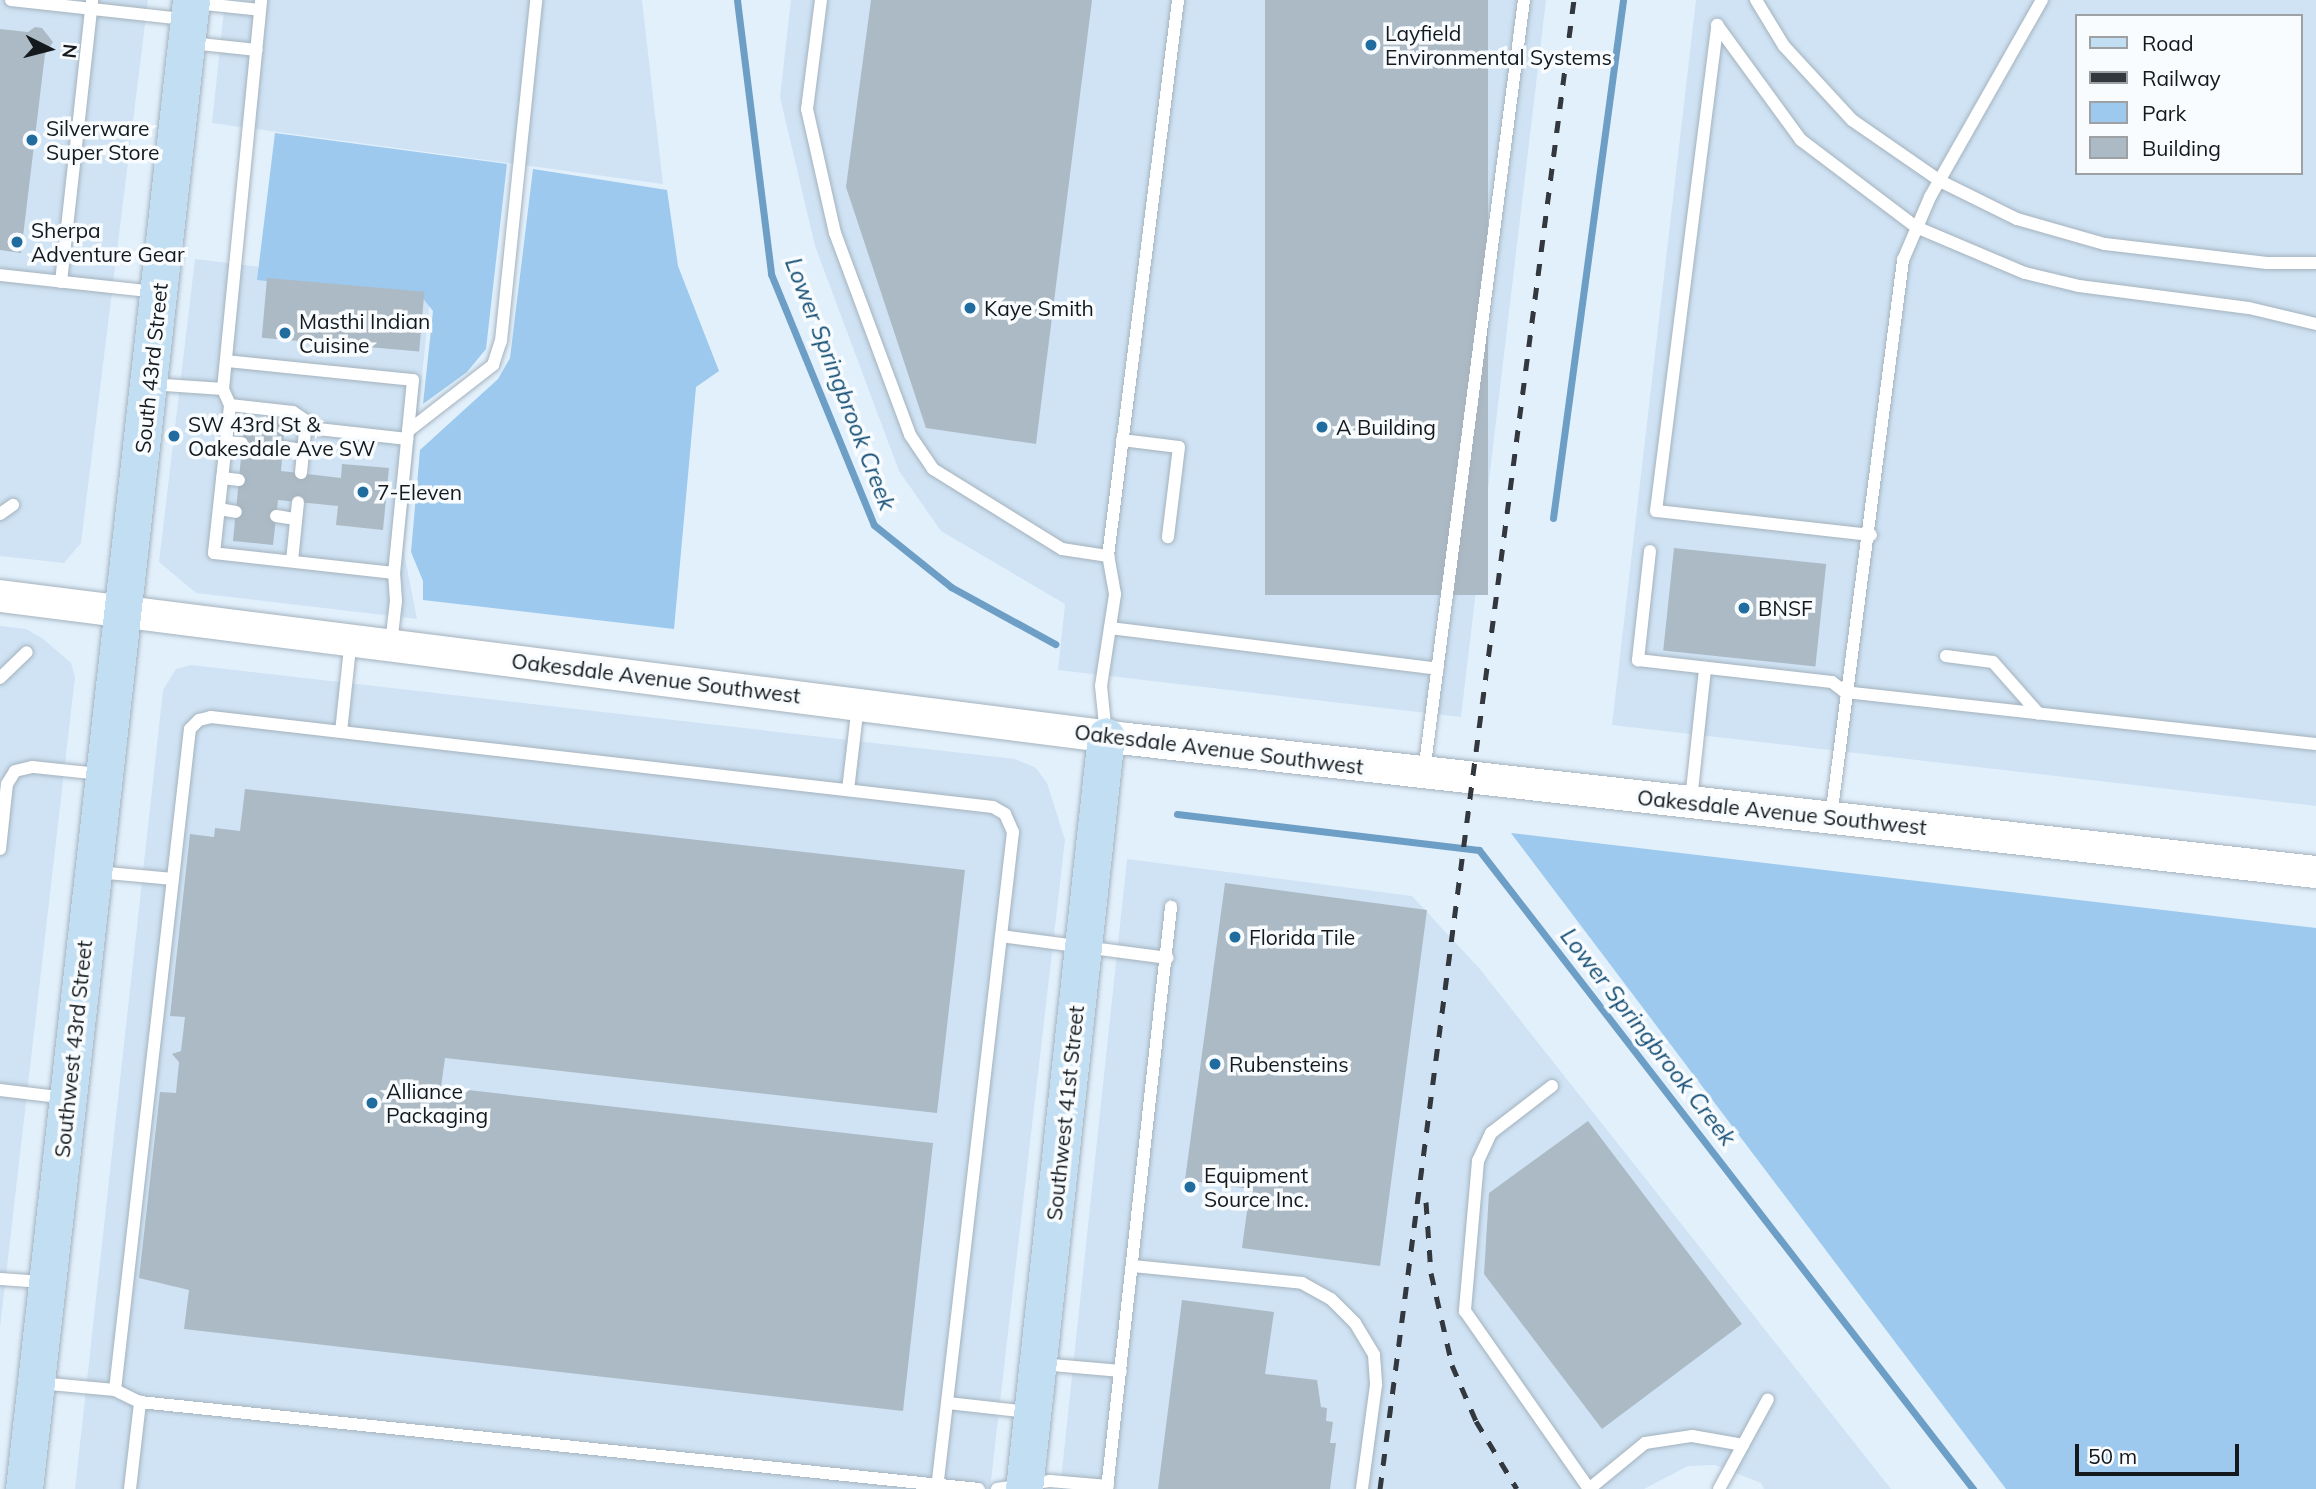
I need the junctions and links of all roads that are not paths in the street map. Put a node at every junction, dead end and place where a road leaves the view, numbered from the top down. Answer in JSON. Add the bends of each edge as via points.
{"nodes":[{"id":1,"x":10,"y":0,"type":"edge"},
{"id":2,"x":536,"y":0,"type":"edge"},
{"id":3,"x":821,"y":0,"type":"edge"},
{"id":4,"x":1178,"y":0,"type":"edge"},
{"id":5,"x":1524,"y":0,"type":"edge"},
{"id":6,"x":1756,"y":0,"type":"edge"},
{"id":7,"x":2042,"y":0,"type":"edge"},
{"id":8,"x":91,"y":4,"type":"edge"},
{"id":9,"x":261,"y":5,"type":"edge"},
{"id":10,"x":190,"y":16,"type":"edge"},
{"id":11,"x":257,"y":50,"type":"junction"},
{"id":12,"x":1940,"y":181,"type":"junction"},
{"id":13,"x":1916,"y":227,"type":"junction"},
{"id":14,"x":2316,"y":263,"type":"edge"},
{"id":15,"x":0,"y":275,"type":"edge"},
{"id":16,"x":61,"y":282,"type":"junction"},
{"id":17,"x":160,"y":292,"type":"junction"},
{"id":18,"x":2316,"y":324,"type":"edge"},
{"id":19,"x":226,"y":361,"type":"junction"},
{"id":20,"x":149,"y":384,"type":"junction"},
{"id":21,"x":223,"y":389,"type":"junction"},
{"id":22,"x":230,"y":405,"type":"junction"},
{"id":23,"x":306,"y":421,"type":"junction"},
{"id":24,"x":407,"y":435,"type":"junction"},
{"id":25,"x":1122,"y":440,"type":"junction"},
{"id":26,"x":226,"y":442,"type":"junction"},
{"id":27,"x":243,"y":443,"type":"dead end"},
{"id":28,"x":283,"y":447,"type":"dead end"},
{"id":29,"x":303,"y":450,"type":"junction"},
{"id":30,"x":301,"y":473,"type":"dead end"},
{"id":31,"x":222,"y":478,"type":"junction"},
{"id":32,"x":239,"y":480,"type":"dead end"},
{"id":33,"x":298,"y":502,"type":"dead end"},
{"id":34,"x":13,"y":505,"type":"dead end"},
{"id":35,"x":219,"y":509,"type":"junction"},
{"id":36,"x":236,"y":512,"type":"dead end"},
{"id":37,"x":0,"y":514,"type":"edge"},
{"id":38,"x":276,"y":516,"type":"dead end"},
{"id":39,"x":296,"y":519,"type":"junction"},
{"id":40,"x":1871,"y":535,"type":"junction"},
{"id":41,"x":1168,"y":537,"type":"dead end"},
{"id":42,"x":1650,"y":551,"type":"dead end"},
{"id":43,"x":1108,"y":556,"type":"junction"},
{"id":44,"x":292,"y":561,"type":"junction"},
{"id":45,"x":394,"y":573,"type":"junction"},
{"id":46,"x":0,"y":596,"type":"edge"},
{"id":47,"x":124,"y":610,"type":"junction"},
{"id":48,"x":1110,"y":628,"type":"junction"},
{"id":49,"x":351,"y":639,"type":"junction"},
{"id":50,"x":391,"y":644,"type":"junction"},
{"id":51,"x":27,"y":652,"type":"dead end"},
{"id":52,"x":1946,"y":656,"type":"dead end"},
{"id":53,"x":1705,"y":668,"type":"junction"},
{"id":54,"x":1437,"y":669,"type":"junction"},
{"id":55,"x":0,"y":678,"type":"edge"},
{"id":56,"x":1845,"y":692,"type":"junction"},
{"id":57,"x":858,"y":704,"type":"junction"},
{"id":58,"x":2039,"y":714,"type":"junction"},
{"id":59,"x":341,"y":732,"type":"junction"},
{"id":60,"x":1106,"y":736,"type":"junction"},
{"id":61,"x":2316,"y":744,"type":"edge"},
{"id":62,"x":1424,"y":772,"type":"junction"},
{"id":63,"x":104,"y":775,"type":"junction"},
{"id":64,"x":848,"y":790,"type":"junction"},
{"id":65,"x":1691,"y":802,"type":"junction"},
{"id":66,"x":1831,"y":818,"type":"junction"},
{"id":67,"x":0,"y":849,"type":"edge"},
{"id":68,"x":93,"y":871,"type":"junction"},
{"id":69,"x":2316,"y":872,"type":"edge"},
{"id":70,"x":173,"y":879,"type":"junction"},
{"id":71,"x":1171,"y":907,"type":"dead end"},
{"id":72,"x":1001,"y":936,"type":"junction"},
{"id":73,"x":1083,"y":945,"type":"junction"},
{"id":74,"x":1168,"y":958,"type":"junction"},
{"id":75,"x":1552,"y":1086,"type":"dead end"},
{"id":76,"x":0,"y":1090,"type":"edge"},
{"id":77,"x":68,"y":1098,"type":"junction"},
{"id":78,"x":1133,"y":1266,"type":"junction"},
{"id":79,"x":0,"y":1279,"type":"edge"},
{"id":80,"x":47,"y":1283,"type":"junction"},
{"id":81,"x":1038,"y":1364,"type":"junction"},
{"id":82,"x":1121,"y":1371,"type":"junction"},
{"id":83,"x":36,"y":1382,"type":"junction"},
{"id":84,"x":115,"y":1390,"type":"junction"},
{"id":85,"x":1768,"y":1399,"type":"dead end"},
{"id":86,"x":140,"y":1402,"type":"junction"},
{"id":87,"x":948,"y":1403,"type":"junction"},
{"id":88,"x":1032,"y":1412,"type":"junction"},
{"id":89,"x":1743,"y":1445,"type":"junction"},
{"id":90,"x":937,"y":1487,"type":"edge"},
{"id":91,"x":1015,"y":1487,"type":"edge"},
{"id":92,"x":1107,"y":1488,"type":"edge"},
{"id":93,"x":24,"y":1489,"type":"edge"},
{"id":94,"x":130,"y":1489,"type":"edge"},
{"id":95,"x":979,"y":1489,"type":"edge"},
{"id":96,"x":1362,"y":1489,"type":"edge"},
{"id":97,"x":1589,"y":1489,"type":"edge"},
{"id":98,"x":1719,"y":1489,"type":"edge"}],
"edges":[{"from":1,"to":8,"type":"lane"},
{"from":2,"to":24,"type":"lane","via":[[501,341],[493,365]]},
{"from":3,"to":43,"type":"lane","via":[[807,109],[835,233],[910,435],[933,469],[1062,549]]},
{"from":4,"to":25,"type":"lane"},
{"from":5,"to":54,"type":"lane"},
{"from":6,"to":12,"type":"lane","via":[[1784,46],[1852,120]]},
{"from":7,"to":12,"type":"lane"},
{"from":8,"to":10,"type":"lane"},
{"from":8,"to":16,"type":"lane"},
{"from":9,"to":10,"type":"lane"},
{"from":9,"to":11,"type":"lane"},
{"from":10,"to":11,"type":"lane"},
{"from":10,"to":17,"type":"main road","name":"South 43rd Street"},
{"from":11,"to":19,"type":"lane"},
{"from":12,"to":13,"type":"lane"},
{"from":12,"to":14,"type":"lane","via":[[2017,219],[2105,244],[2267,263]]},
{"from":13,"to":18,"type":"lane","via":[[2025,273],[2079,286],[2249,308]]},
{"from":13,"to":40,"type":"lane","via":[[1903,260]]},
{"from":13,"to":40,"type":"lane","via":[[1801,140],[1717,25],[1656,511]]},
{"from":15,"to":16,"type":"lane"},
{"from":16,"to":17,"type":"lane"},
{"from":17,"to":20,"type":"main road","name":"South 43rd Street"},
{"from":19,"to":21,"type":"lane"},
{"from":19,"to":24,"type":"lane","via":[[413,380]]},
{"from":20,"to":21,"type":"lane"},
{"from":20,"to":47,"type":"main road","name":"South 43rd Street"},
{"from":21,"to":22,"type":"lane"},
{"from":22,"to":23,"type":"lane","via":[[293,412]]},
{"from":22,"to":26,"type":"lane"},
{"from":23,"to":24,"type":"lane","via":[[318,429]]},
{"from":23,"to":29,"type":"lane"},
{"from":24,"to":45,"type":"lane"},
{"from":25,"to":41,"type":"lane","via":[[1179,447]]},
{"from":25,"to":43,"type":"lane"},
{"from":26,"to":27,"type":"lane"},
{"from":26,"to":31,"type":"lane"},
{"from":28,"to":29,"type":"lane"},
{"from":29,"to":30,"type":"lane"},
{"from":31,"to":32,"type":"lane"},
{"from":31,"to":35,"type":"lane"},
{"from":33,"to":39,"type":"lane"},
{"from":34,"to":37,"type":"lane"},
{"from":35,"to":36,"type":"lane"},
{"from":35,"to":44,"type":"lane","via":[[214,553]]},
{"from":38,"to":39,"type":"lane"},
{"from":39,"to":44,"type":"lane"},
{"from":40,"to":56,"type":"lane"},
{"from":42,"to":53,"type":"lane","via":[[1638,660]]},
{"from":43,"to":48,"type":"lane","via":[[1115,594]]},
{"from":44,"to":45,"type":"lane"},
{"from":45,"to":50,"type":"lane"},
{"from":46,"to":47,"type":"street","name":"Oakesdale Avenue Southwest"},
{"from":47,"to":49,"type":"street","name":"Oakesdale Avenue Southwest"},
{"from":47,"to":63,"type":"main road","name":"Southwest 43rd Street"},
{"from":48,"to":54,"type":"lane"},
{"from":48,"to":60,"type":"lane","via":[[1101,686]]},
{"from":49,"to":50,"type":"street","name":"Oakesdale Avenue Southwest"},
{"from":49,"to":59,"type":"lane"},
{"from":50,"to":57,"type":"street","name":"Oakesdale Avenue Southwest"},
{"from":51,"to":55,"type":"lane"},
{"from":52,"to":58,"type":"lane","via":[[1993,662]]},
{"from":53,"to":56,"type":"lane","via":[[1832,682]]},
{"from":53,"to":65,"type":"lane"},
{"from":54,"to":62,"type":"lane"},
{"from":56,"to":58,"type":"lane"},
{"from":56,"to":66,"type":"lane"},
{"from":57,"to":60,"type":"street","name":"Oakesdale Avenue Southwest"},
{"from":57,"to":64,"type":"lane"},
{"from":58,"to":61,"type":"lane"},
{"from":59,"to":64,"type":"lane"},
{"from":59,"to":70,"type":"lane","via":[[211,717],[199,720],[190,729]]},
{"from":60,"to":62,"type":"street","name":"Oakesdale Avenue Southwest"},
{"from":60,"to":73,"type":"main road","name":"Southwest 41st Street"},
{"from":62,"to":65,"type":"street","name":"Oakesdale Avenue Southwest"},
{"from":63,"to":67,"type":"lane","via":[[33,767],[15,771],[7,784]]},
{"from":63,"to":68,"type":"main road","name":"Southwest 43rd Street"},
{"from":64,"to":72,"type":"lane","via":[[993,807],[1005,814],[1013,832]]},
{"from":65,"to":66,"type":"street","name":"Oakesdale Avenue Southwest"},
{"from":66,"to":69,"type":"street","name":"Oakesdale Avenue Southwest"},
{"from":68,"to":70,"type":"lane"},
{"from":68,"to":77,"type":"main road","name":"Southwest 43rd Street"},
{"from":70,"to":84,"type":"lane"},
{"from":71,"to":74,"type":"lane"},
{"from":72,"to":73,"type":"lane"},
{"from":72,"to":87,"type":"lane"},
{"from":73,"to":74,"type":"lane"},
{"from":73,"to":81,"type":"main road","name":"Southwest 41st Street"},
{"from":74,"to":78,"type":"lane"},
{"from":75,"to":97,"type":"lane","via":[[1490,1133],[1478,1161],[1465,1311]]},
{"from":76,"to":77,"type":"lane"},
{"from":77,"to":80,"type":"main road","name":"Southwest 43rd Street"},
{"from":78,"to":82,"type":"lane"},
{"from":78,"to":96,"type":"lane","via":[[1302,1283],[1347,1315],[1374,1355],[1376,1385]]},
{"from":79,"to":80,"type":"lane"},
{"from":80,"to":83,"type":"main road","name":"Southwest 43rd Street"},
{"from":81,"to":82,"type":"lane"},
{"from":81,"to":88,"type":"main road","name":"Southwest 41st Street"},
{"from":82,"to":92,"type":"lane"},
{"from":83,"to":84,"type":"lane"},
{"from":83,"to":93,"type":"main road","name":"Southwest 43rd Street"},
{"from":84,"to":86,"type":"lane"},
{"from":85,"to":89,"type":"lane"},
{"from":86,"to":90,"type":"lane"},
{"from":86,"to":94,"type":"lane"},
{"from":87,"to":88,"type":"lane"},
{"from":87,"to":90,"type":"lane"},
{"from":88,"to":91,"type":"main road","name":"Southwest 41st Street"},
{"from":89,"to":97,"type":"lane","via":[[1692,1436],[1645,1443]]},
{"from":89,"to":98,"type":"lane"},
{"from":90,"to":95,"type":"lane"},
{"from":91,"to":92,"type":"lane"}]}
